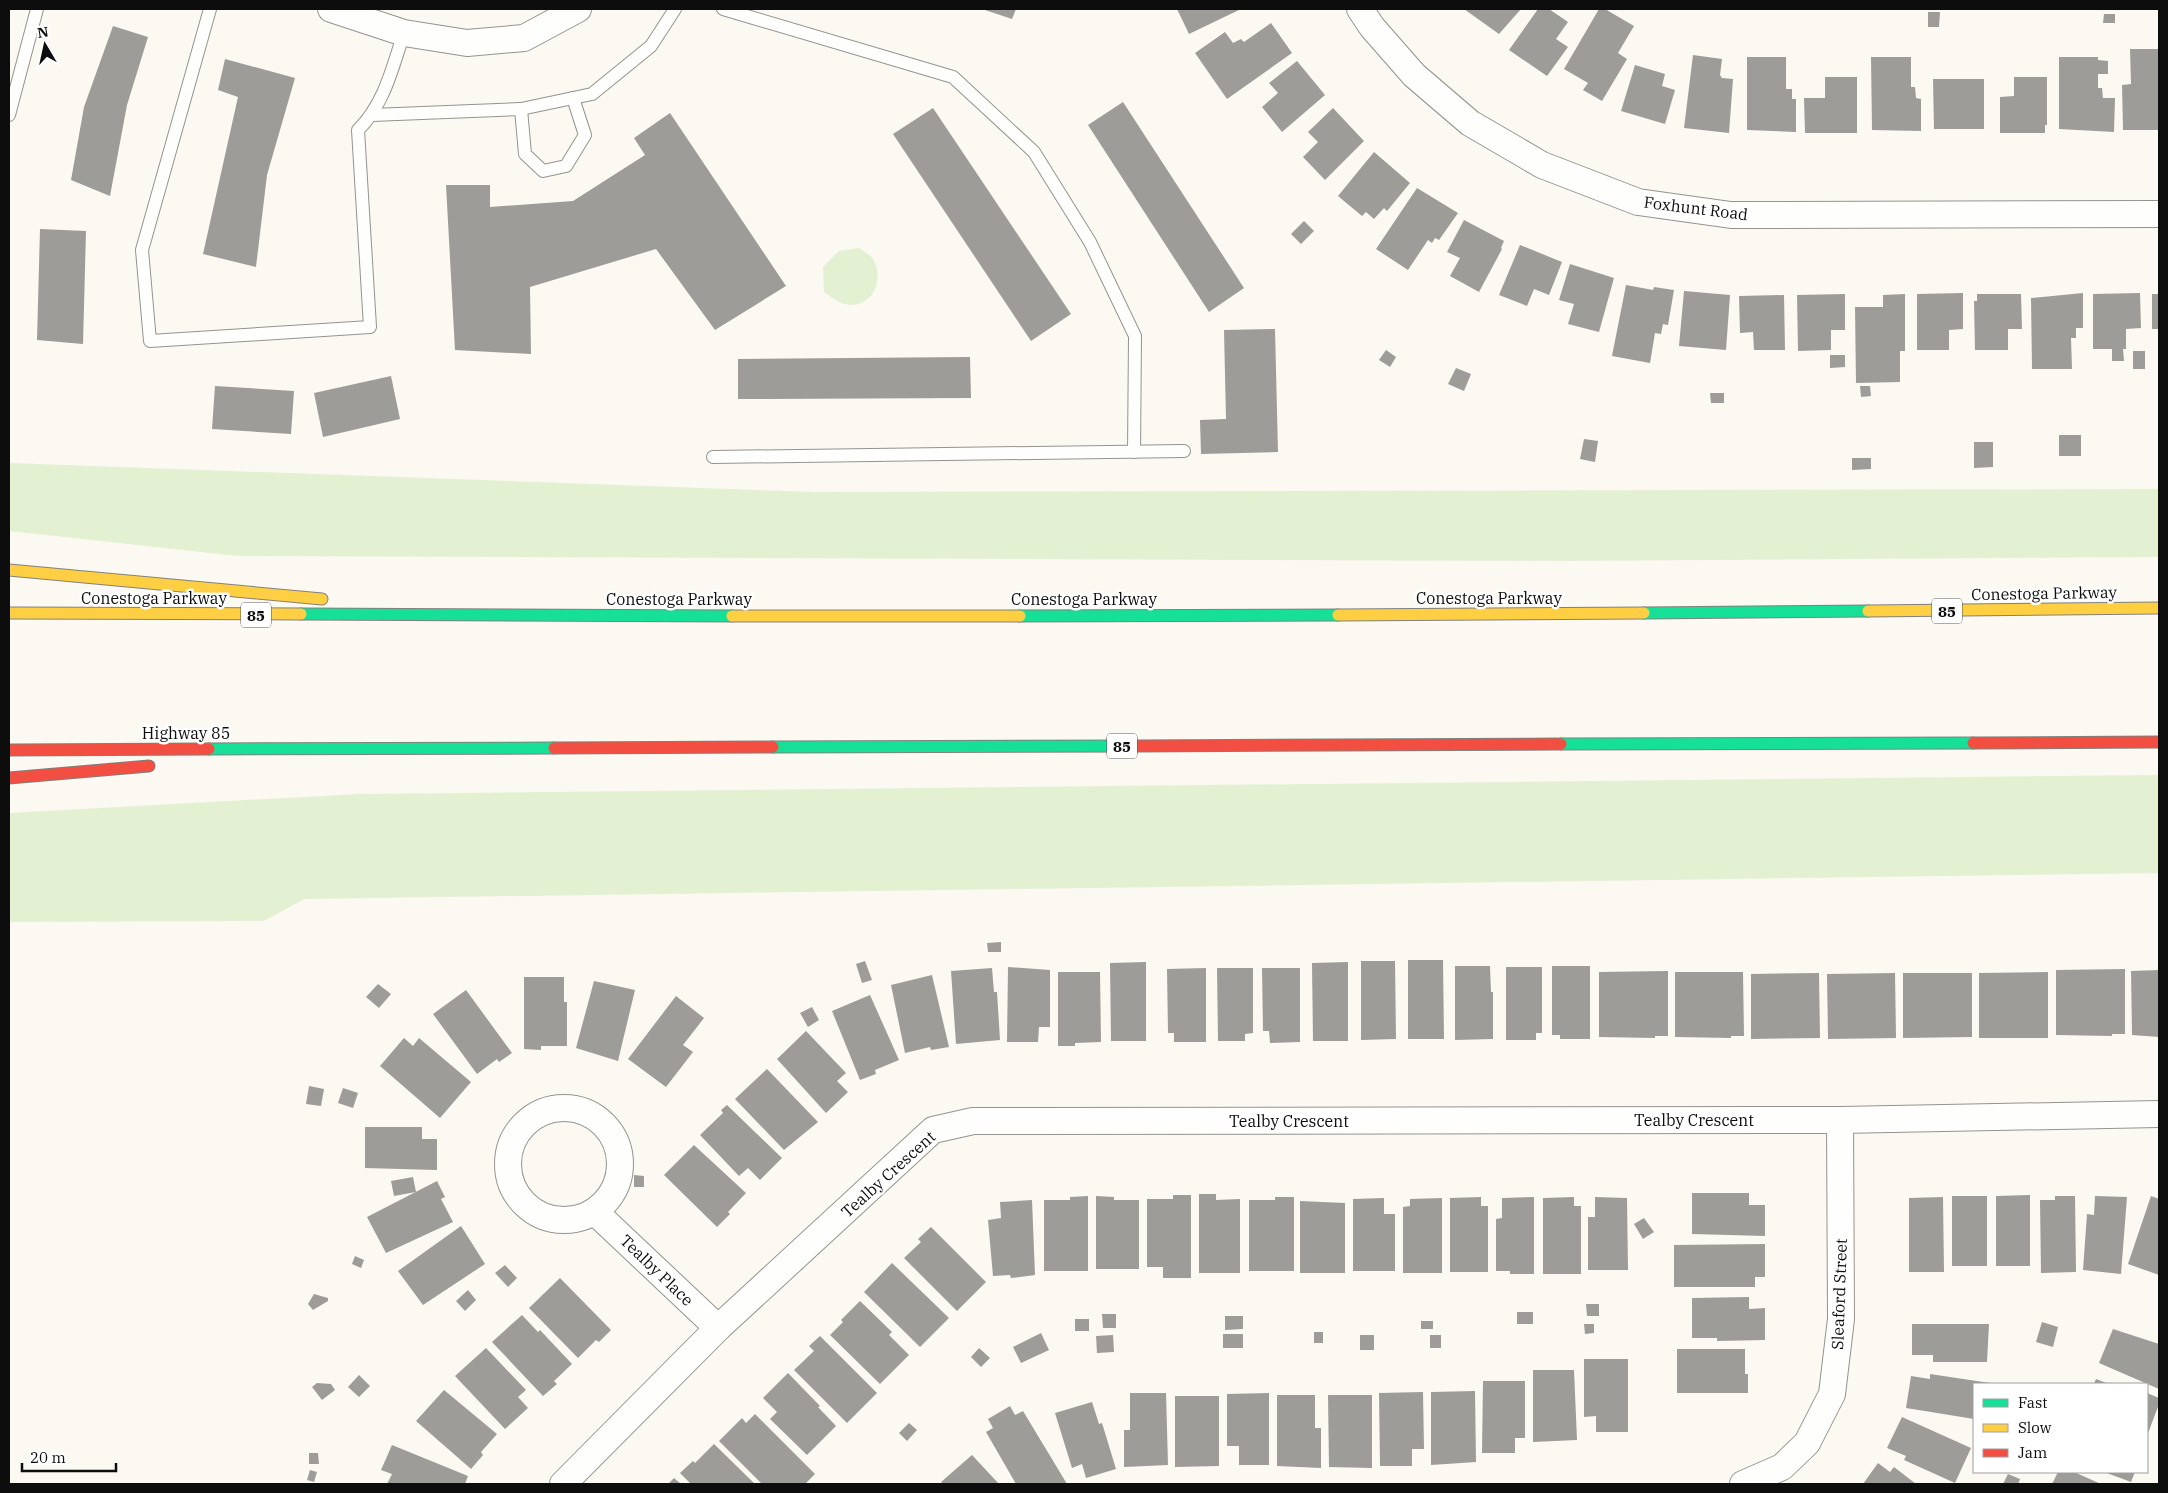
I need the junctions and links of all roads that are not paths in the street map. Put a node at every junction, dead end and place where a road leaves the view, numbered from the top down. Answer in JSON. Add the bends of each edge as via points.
{"nodes":[{"id":1,"x":37,"y":9,"type":"edge"},
{"id":2,"x":210,"y":9,"type":"edge"},
{"id":3,"x":330,"y":9,"type":"edge"},
{"id":4,"x":578,"y":9,"type":"edge"},
{"id":5,"x":675,"y":9,"type":"edge"},
{"id":6,"x":723,"y":9,"type":"edge"},
{"id":7,"x":1360,"y":9,"type":"edge"},
{"id":8,"x":404,"y":33,"type":"junction"},
{"id":9,"x":573,"y":98,"type":"junction"},
{"id":10,"x":521,"y":109,"type":"junction"},
{"id":11,"x":9,"y":115,"type":"edge"},
{"id":12,"x":372,"y":115,"type":"junction"},
{"id":13,"x":2159,"y":214,"type":"edge"},
{"id":14,"x":1184,"y":451,"type":"dead end"},
{"id":15,"x":1134,"y":452,"type":"junction"},
{"id":16,"x":714,"y":457,"type":"dead end"},
{"id":17,"x":9,"y":570,"type":"edge"},
{"id":18,"x":335,"y":600,"type":"dead end"},
{"id":19,"x":354,"y":602,"type":"dead end"},
{"id":20,"x":2159,"y":608,"type":"edge"},
{"id":21,"x":9,"y":613,"type":"edge"},
{"id":22,"x":503,"y":616,"type":"junction"},
{"id":23,"x":2159,"y":742,"type":"edge"},
{"id":24,"x":362,"y":748,"type":"junction"},
{"id":25,"x":9,"y":750,"type":"edge"},
{"id":26,"x":215,"y":761,"type":"dead end"},
{"id":27,"x":156,"y":766,"type":"dead end"},
{"id":28,"x":9,"y":778,"type":"edge"},
{"id":29,"x":2159,"y":1114,"type":"edge"},
{"id":30,"x":1840,"y":1120,"type":"junction"},
{"id":31,"x":595,"y":1212,"type":"junction"},
{"id":32,"x":718,"y":1328,"type":"junction"},
{"id":33,"x":562,"y":1484,"type":"edge"},
{"id":34,"x":1743,"y":1484,"type":"edge"}],
"edges":[{"from":1,"to":11,"type":"lane"},
{"from":2,"to":12,"type":"lane","via":[[142,250],[150,341],[370,327],[358,130]]},
{"from":3,"to":8,"type":"street"},
{"from":4,"to":8,"type":"street","via":[[524,38],[468,43]]},
{"from":5,"to":9,"type":"lane","via":[[651,46],[592,94]]},
{"from":6,"to":15,"type":"lane","via":[[953,77],[1034,152],[1090,242],[1135,336]]},
{"from":7,"to":13,"type":"street","name":"Foxhunt Road","via":[[1414,75],[1470,123],[1542,166],[1638,202],[1731,215]]},
{"from":8,"to":12,"type":"lane","via":[[385,91]]},
{"from":9,"to":10,"type":"lane"},
{"from":9,"to":10,"type":"lane","via":[[585,135],[566,166],[542,171],[525,154]]},
{"from":10,"to":12,"type":"lane"},
{"from":14,"to":15,"type":"lane"},
{"from":15,"to":16,"type":"lane"},
{"from":17,"to":18,"type":"highway"},
{"from":19,"to":22,"type":"highway"},
{"from":20,"to":22,"type":"highway","name":"Conestoga Parkway","number":"85","via":[[1736,614]]},
{"from":21,"to":22,"type":"highway","name":"Conestoga Parkway","number":"85"},
{"from":23,"to":24,"type":"highway","number":"85"},
{"from":24,"to":25,"type":"highway","name":"Highway 85","number":"85"},
{"from":24,"to":26,"type":"highway"},
{"from":27,"to":28,"type":"highway"},
{"from":29,"to":30,"type":"street","name":"Tealby Crescent"},
{"from":30,"to":32,"type":"street","name":"Tealby Crescent","via":[[973,1121],[933,1130]]},
{"from":30,"to":34,"type":"street","name":"Sleaford Street","via":[[1841,1319],[1832,1394],[1807,1443],[1782,1468]]},
{"from":31,"to":31,"type":"street","via":[[577,1220],[552,1220],[534,1212],[518,1197],[509,1179],[508,1159],[513,1140],[541,1112],[558,1108],[578,1109],[593,1115],[617,1141],[621,1161],[618,1182],[609,1200]]},
{"from":31,"to":32,"type":"street","name":"Tealby Place"},
{"from":32,"to":33,"type":"street","name":"Tealby Crescent"}]}
